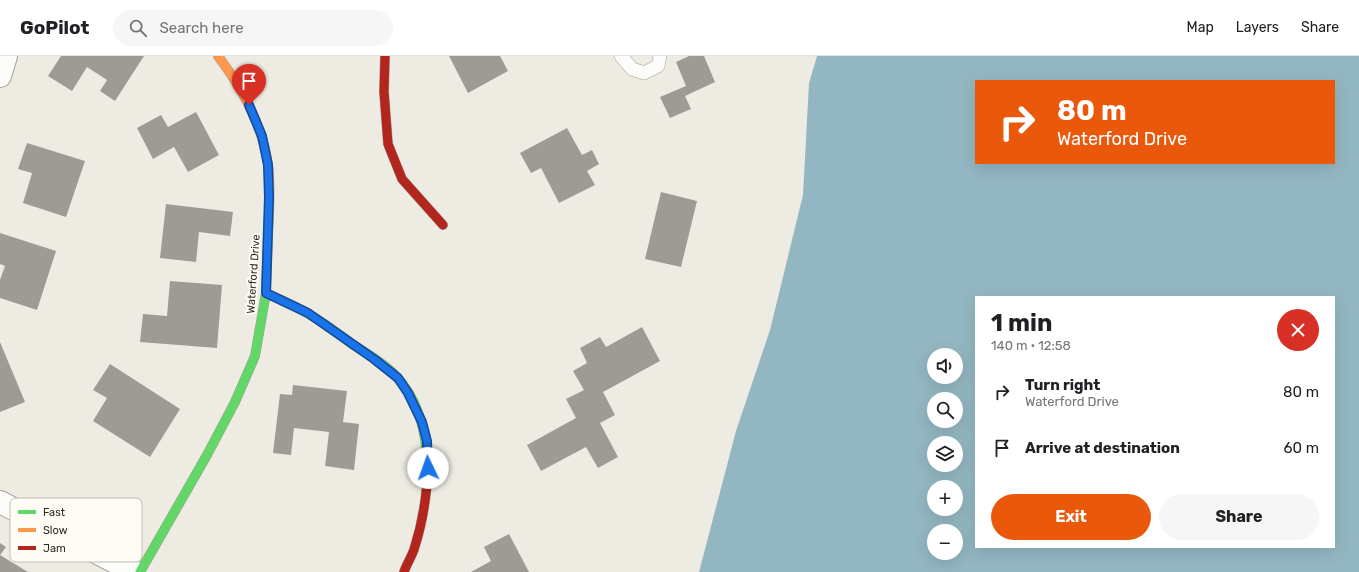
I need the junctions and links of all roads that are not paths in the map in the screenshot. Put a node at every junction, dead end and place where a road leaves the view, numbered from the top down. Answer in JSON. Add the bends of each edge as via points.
{"nodes":[{"id":1,"x":6,"y":56,"type":"edge"},
{"id":2,"x":218,"y":56,"type":"edge"},
{"id":3,"x":385,"y":56,"type":"edge"},
{"id":4,"x":621,"y":56,"type":"edge"},
{"id":5,"x":660,"y":56,"type":"edge"},
{"id":6,"x":0,"y":76,"type":"edge"},
{"id":7,"x":443,"y":225,"type":"dead end"},
{"id":8,"x":266,"y":293,"type":"junction"},
{"id":9,"x":0,"y":502,"type":"edge"},
{"id":10,"x":10,"y":507,"type":"edge"},
{"id":11,"x":115,"y":562,"type":"edge"},
{"id":12,"x":134,"y":572,"type":"edge"},
{"id":13,"x":140,"y":572,"type":"edge"},
{"id":14,"x":404,"y":572,"type":"edge"}],
"edges":[{"from":1,"to":6,"type":"street"},
{"from":2,"to":8,"type":"street","name":"Waterford Drive","via":[[249,105],[262,136],[268,165]]},
{"from":3,"to":7,"type":"street","via":[[384,92],[388,144],[402,178]]},
{"from":4,"to":5,"type":"lane","via":[[632,69],[644,73],[658,66]]},
{"from":8,"to":13,"type":"street","name":"Waterford Drive","via":[[255,356],[235,402]]},
{"from":8,"to":14,"type":"street","via":[[308,313],[374,359],[398,378],[416,406],[427,441],[428,478],[415,547]]},
{"from":9,"to":10,"type":"street"},
{"from":11,"to":12,"type":"street"}]}
